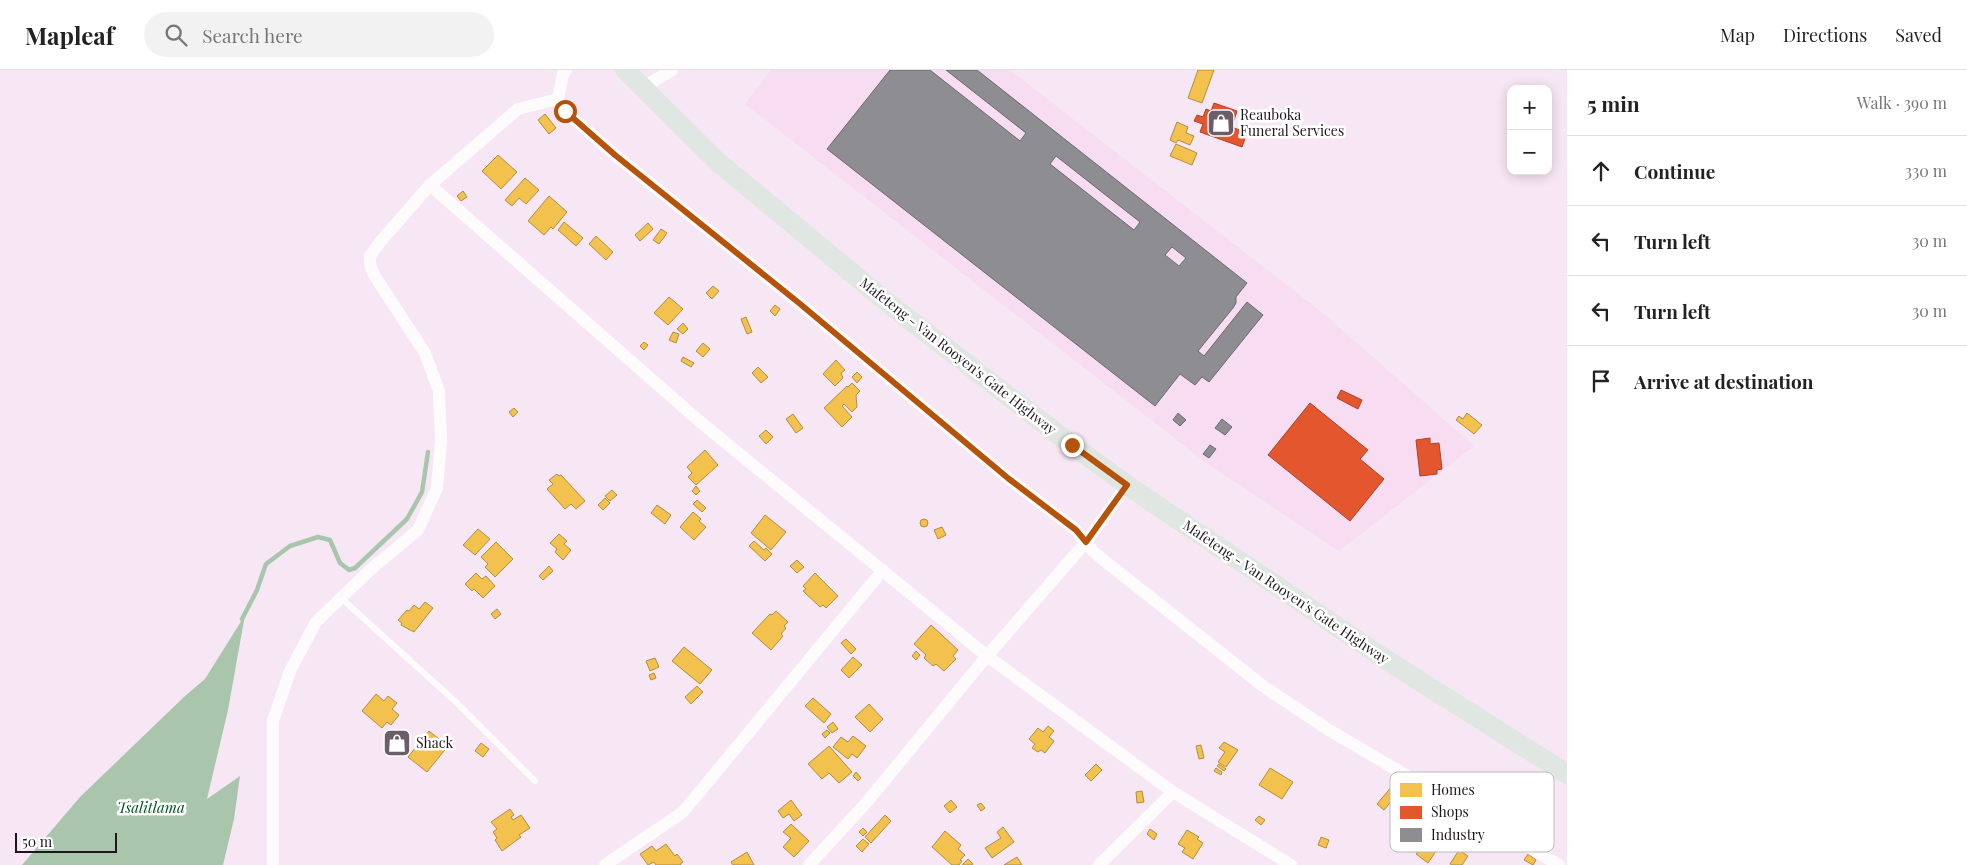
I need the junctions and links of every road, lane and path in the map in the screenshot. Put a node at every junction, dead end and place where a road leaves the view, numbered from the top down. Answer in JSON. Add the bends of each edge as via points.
{"nodes":[{"id":1,"x":566,"y":70,"type":"edge"},
{"id":2,"x":625,"y":70,"type":"edge"},
{"id":3,"x":672,"y":70,"type":"edge"},
{"id":4,"x":646,"y":88,"type":"junction"},
{"id":5,"x":558,"y":100,"type":"junction"},
{"id":6,"x":430,"y":184,"type":"junction"},
{"id":7,"x":1127,"y":485,"type":"junction"},
{"id":8,"x":1086,"y":542,"type":"junction"},
{"id":9,"x":883,"y":570,"type":"junction"},
{"id":10,"x":341,"y":598,"type":"junction"},
{"id":11,"x":987,"y":656,"type":"junction"},
{"id":12,"x":1401,"y":772,"type":"edge"},
{"id":13,"x":1567,"y":774,"type":"edge"},
{"id":14,"x":534,"y":781,"type":"dead end"},
{"id":15,"x":1173,"y":792,"type":"junction"},
{"id":16,"x":1537,"y":852,"type":"edge"},
{"id":17,"x":273,"y":865,"type":"edge"},
{"id":18,"x":605,"y":865,"type":"edge"},
{"id":19,"x":809,"y":865,"type":"edge"},
{"id":20,"x":1099,"y":865,"type":"edge"},
{"id":21,"x":1291,"y":865,"type":"edge"},
{"id":22,"x":1559,"y":865,"type":"edge"}],
"edges":[{"from":1,"to":5,"type":"street"},
{"from":2,"to":4,"type":"main road","name":"Mafeteng - Van Rooyen's Gate Highway"},
{"from":3,"to":4,"type":"street"},
{"from":4,"to":7,"type":"main road","name":"Mafeteng - Van Rooyen's Gate Highway","via":[[719,163],[893,307]]},
{"from":5,"to":6,"type":"street","via":[[518,109]]},
{"from":5,"to":8,"type":"street","via":[[565,111],[615,155],[799,303],[1009,479],[1076,530]]},
{"from":6,"to":9,"type":"street","via":[[698,420]]},
{"from":6,"to":10,"type":"street","via":[[380,242],[370,256],[370,264],[374,276],[425,354],[440,391],[441,441],[437,488],[418,530]]},
{"from":7,"to":8,"type":"street"},
{"from":7,"to":13,"type":"main road","name":"Mafeteng - Van Rooyen's Gate Highway","via":[[1388,661]]},
{"from":8,"to":11,"type":"street"},
{"from":8,"to":12,"type":"street","via":[[1106,562],[1263,686]]},
{"from":9,"to":11,"type":"street"},
{"from":9,"to":18,"type":"street","via":[[683,812]]},
{"from":10,"to":14,"type":"lane","via":[[457,703]]},
{"from":10,"to":17,"type":"street","via":[[316,622],[290,671],[274,720]]},
{"from":11,"to":15,"type":"street"},
{"from":11,"to":19,"type":"street","via":[[866,803]]},
{"from":15,"to":20,"type":"street"},
{"from":15,"to":21,"type":"street"},
{"from":16,"to":22,"type":"street"}]}
